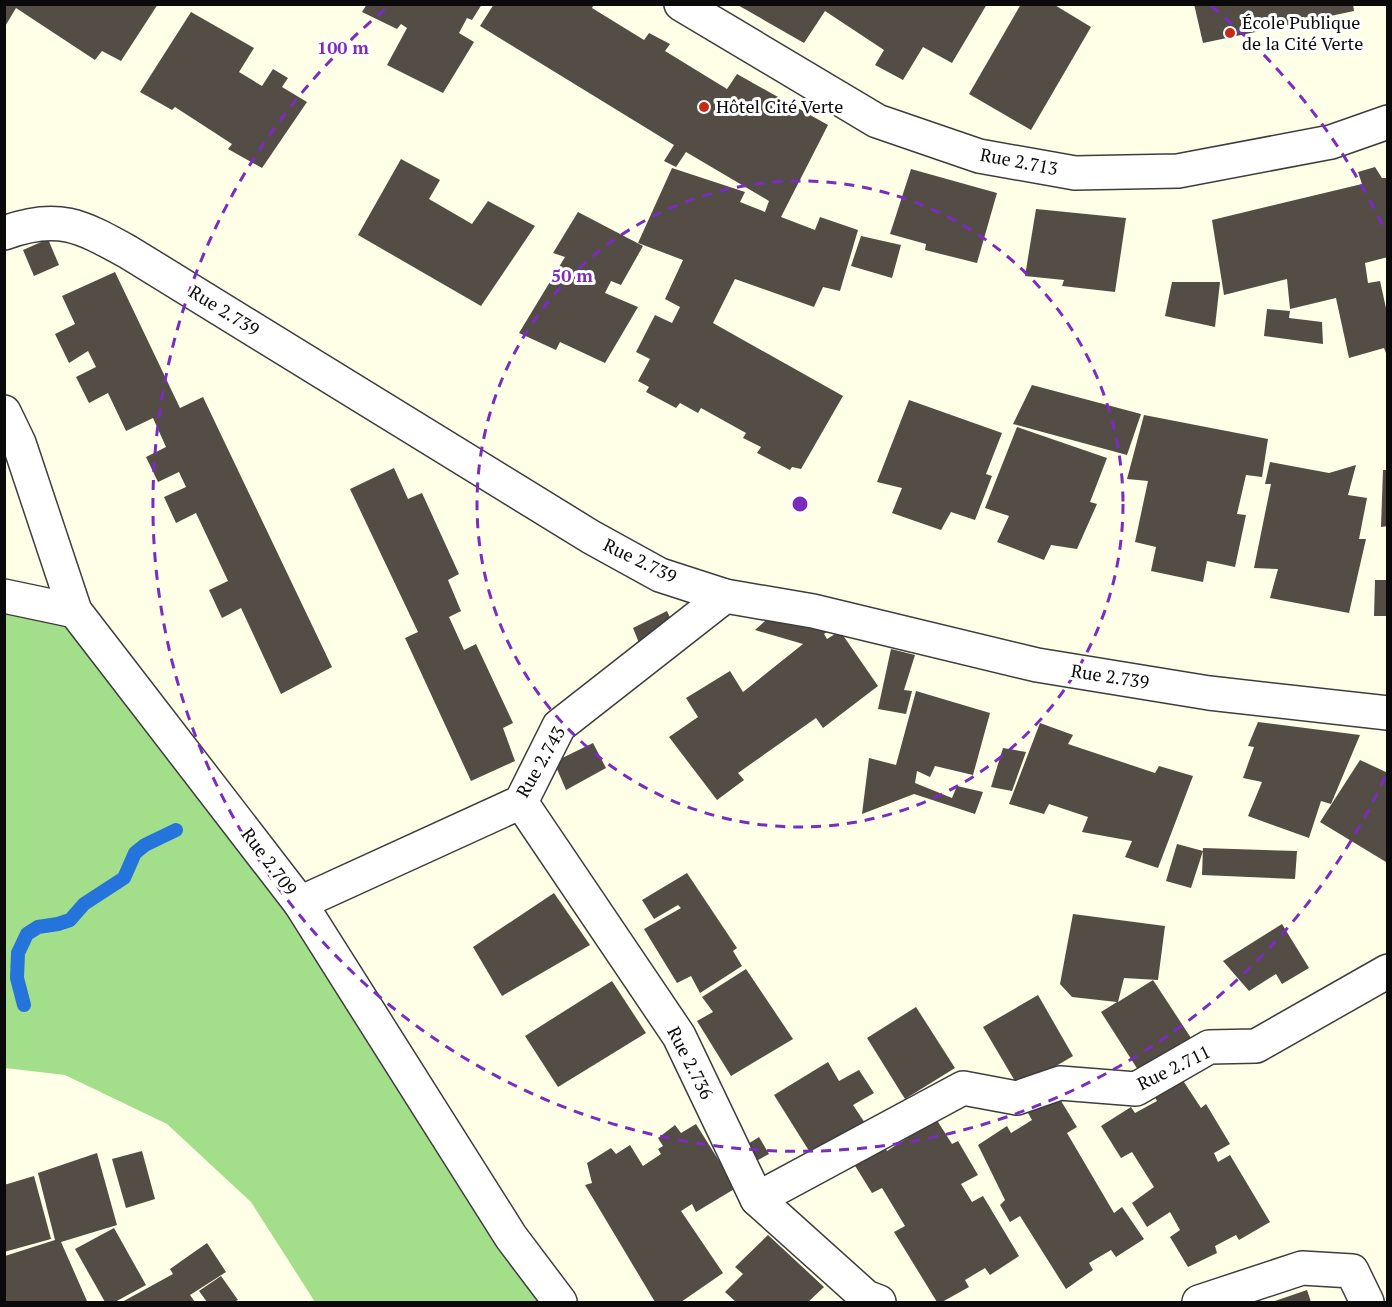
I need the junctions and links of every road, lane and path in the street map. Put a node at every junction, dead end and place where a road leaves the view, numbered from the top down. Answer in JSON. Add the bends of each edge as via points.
{"nodes":[{"id":1,"x":681,"y":4,"type":"edge"},
{"id":2,"x":1388,"y":122,"type":"edge"},
{"id":3,"x":4,"y":233,"type":"edge"},
{"id":4,"x":4,"y":412,"type":"edge"},
{"id":5,"x":4,"y":596,"type":"edge"},
{"id":6,"x":725,"y":596,"type":"junction"},
{"id":7,"x":75,"y":611,"type":"junction"},
{"id":8,"x":1388,"y":713,"type":"edge"},
{"id":9,"x":521,"y":802,"type":"junction"},
{"id":10,"x":300,"y":903,"type":"junction"},
{"id":11,"x":1388,"y":971,"type":"edge"},
{"id":12,"x":757,"y":1199,"type":"junction"},
{"id":13,"x":561,"y":1302,"type":"edge"},
{"id":14,"x":879,"y":1302,"type":"edge"},
{"id":15,"x":1199,"y":1302,"type":"edge"},
{"id":16,"x":1367,"y":1302,"type":"edge"}],
"edges":[{"from":1,"to":2,"type":"street","name":"Rue 2.713","via":[[877,120],[979,156],[1075,173],[1178,171],[1331,142]]},
{"from":3,"to":6,"type":"street","name":"Rue 2.739","via":[[27,225],[56,222],[89,231],[591,537],[660,575]]},
{"from":4,"to":7,"type":"street","name":"Rue 2.709","via":[[19,443]]},
{"from":5,"to":7,"type":"street"},
{"from":6,"to":8,"type":"street","name":"Rue 2.739","via":[[813,611],[1037,665],[1209,693]]},
{"from":6,"to":9,"type":"street","name":"Rue 2.743","via":[[559,726]]},
{"from":7,"to":10,"type":"street","name":"Rue 2.709"},
{"from":9,"to":10,"type":"street","name":"Rue 2.743"},
{"from":9,"to":12,"type":"street","name":"Rue 2.736","via":[[679,1036]]},
{"from":10,"to":13,"type":"street","name":"Rue 2.709","via":[[511,1237]]},
{"from":11,"to":12,"type":"street","name":"Rue 2.711","via":[[1256,1046],[1209,1047],[1136,1089],[1060,1083],[1017,1098],[963,1088]]},
{"from":12,"to":14,"type":"street","name":"Rue 2.736","via":[[867,1297]]},
{"from":15,"to":16,"type":"street","via":[[1302,1268],[1352,1271]]}]}
